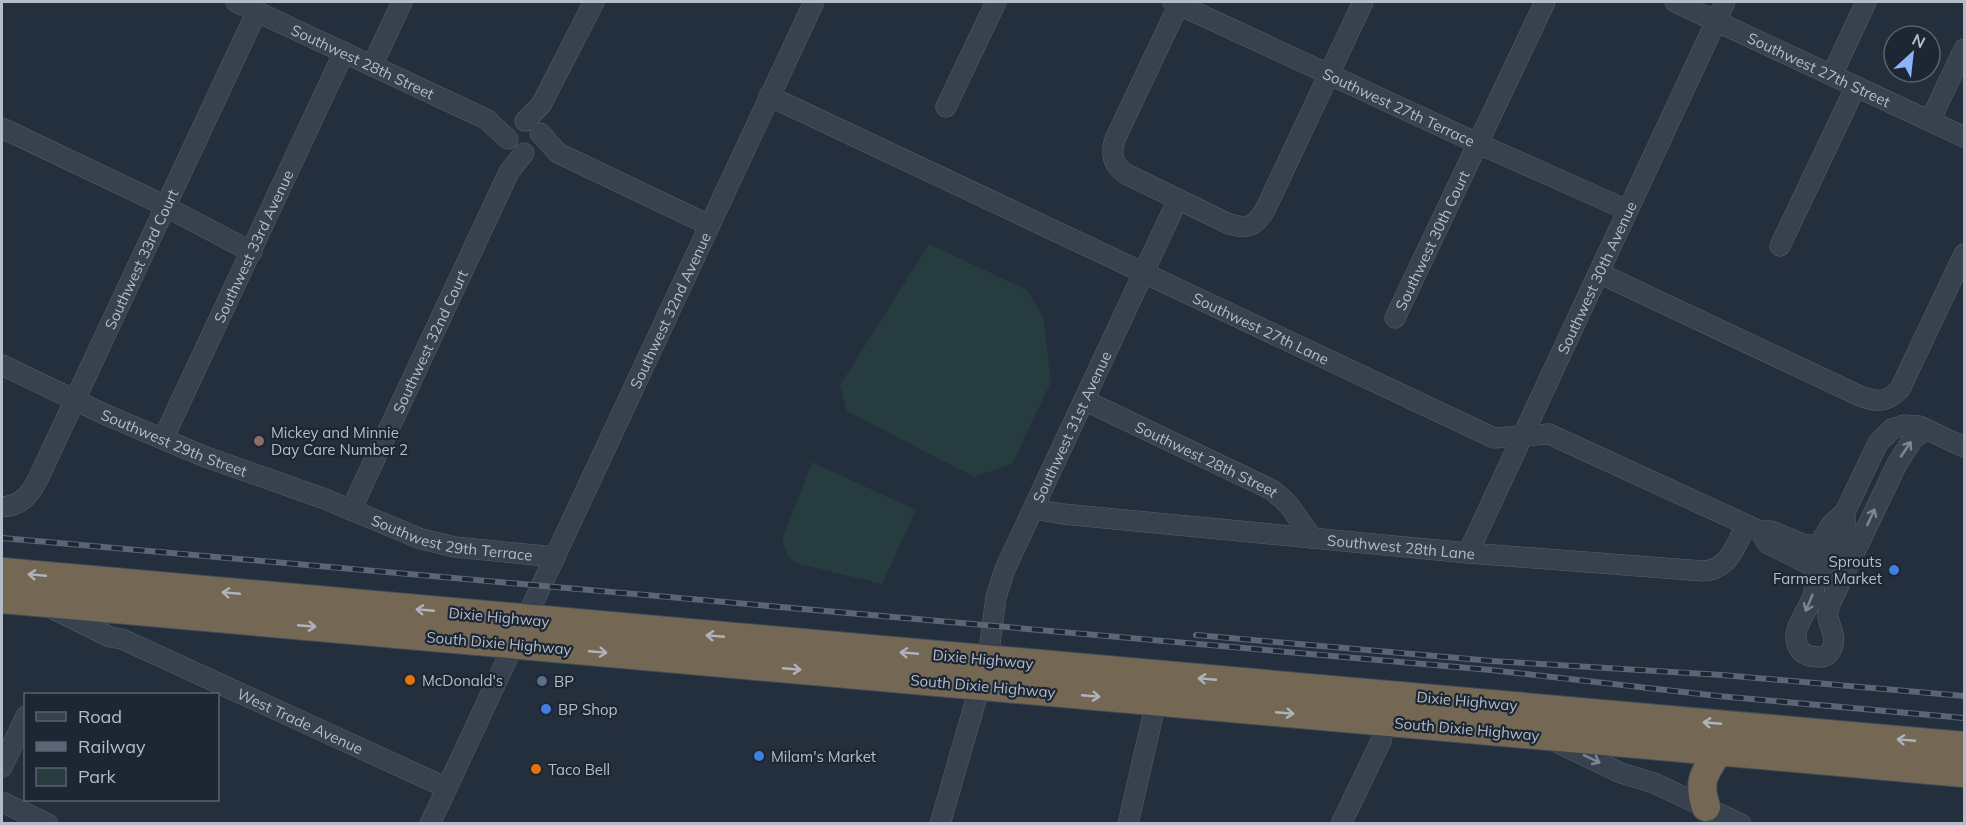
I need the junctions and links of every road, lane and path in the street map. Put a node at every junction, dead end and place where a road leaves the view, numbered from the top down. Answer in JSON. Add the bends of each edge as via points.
{"nodes":[{"id":1,"x":236,"y":2,"type":"edge"},
{"id":2,"x":402,"y":2,"type":"edge"},
{"id":3,"x":594,"y":2,"type":"edge"},
{"id":4,"x":814,"y":2,"type":"edge"},
{"id":5,"x":996,"y":2,"type":"edge"},
{"id":6,"x":1177,"y":2,"type":"edge"},
{"id":7,"x":1363,"y":2,"type":"edge"},
{"id":8,"x":1545,"y":2,"type":"edge"},
{"id":9,"x":1675,"y":2,"type":"edge"},
{"id":10,"x":1725,"y":2,"type":"edge"},
{"id":11,"x":1866,"y":2,"type":"edge"},
{"id":12,"x":257,"y":11,"type":"junction"},
{"id":13,"x":1716,"y":20,"type":"junction"},
{"id":14,"x":1965,"y":49,"type":"edge"},
{"id":15,"x":344,"y":52,"type":"junction"},
{"id":16,"x":372,"y":66,"type":"junction"},
{"id":17,"x":1329,"y":73,"type":"junction"},
{"id":18,"x":1832,"y":75,"type":"junction"},
{"id":19,"x":1856,"y":86,"type":"junction"},
{"id":20,"x":769,"y":96,"type":"junction"},
{"id":21,"x":946,"y":107,"type":"dead end"},
{"id":22,"x":1930,"y":121,"type":"junction"},
{"id":23,"x":2,"y":128,"type":"edge"},
{"id":24,"x":525,"y":137,"type":"junction"},
{"id":25,"x":1965,"y":137,"type":"edge"},
{"id":26,"x":1479,"y":144,"type":"junction"},
{"id":27,"x":1178,"y":199,"type":"junction"},
{"id":28,"x":165,"y":207,"type":"junction"},
{"id":29,"x":1627,"y":210,"type":"junction"},
{"id":30,"x":709,"y":225,"type":"junction"},
{"id":31,"x":1780,"y":246,"type":"dead end"},
{"id":32,"x":252,"y":252,"type":"junction"},
{"id":33,"x":1965,"y":254,"type":"edge"},
{"id":34,"x":1143,"y":273,"type":"junction"},
{"id":35,"x":1599,"y":273,"type":"junction"},
{"id":36,"x":1395,"y":318,"type":"dead end"},
{"id":37,"x":2,"y":365,"type":"edge"},
{"id":38,"x":75,"y":400,"type":"junction"},
{"id":39,"x":1084,"y":400,"type":"junction"},
{"id":40,"x":1927,"y":429,"type":"junction"},
{"id":41,"x":1523,"y":436,"type":"junction"},
{"id":42,"x":164,"y":439,"type":"junction"},
{"id":43,"x":1965,"y":447,"type":"edge"},
{"id":44,"x":10,"y":505,"type":"edge"},
{"id":45,"x":1033,"y":509,"type":"junction"},
{"id":46,"x":351,"y":510,"type":"junction"},
{"id":47,"x":1845,"y":512,"type":"junction"},
{"id":48,"x":1753,"y":528,"type":"junction"},
{"id":49,"x":1312,"y":538,"type":"junction"},
{"id":50,"x":1810,"y":545,"type":"junction"},
{"id":51,"x":1468,"y":553,"type":"junction"},
{"id":52,"x":555,"y":557,"type":"junction"},
{"id":53,"x":1813,"y":566,"type":"junction"},
{"id":54,"x":2,"y":572,"type":"edge"},
{"id":55,"x":2,"y":599,"type":"edge"},
{"id":56,"x":40,"y":602,"type":"junction"},
{"id":57,"x":120,"y":610,"type":"junction"},
{"id":58,"x":519,"y":632,"type":"junction"},
{"id":59,"x":122,"y":639,"type":"junction"},
{"id":60,"x":984,"y":673,"type":"junction"},
{"id":61,"x":1156,"y":702,"type":"junction"},
{"id":62,"x":1389,"y":708,"type":"junction"},
{"id":63,"x":24,"y":720,"type":"edge"},
{"id":64,"x":1545,"y":736,"type":"junction"},
{"id":65,"x":1965,"y":746,"type":"edge"},
{"id":66,"x":1719,"y":750,"type":"junction"},
{"id":67,"x":2,"y":767,"type":"edge"},
{"id":68,"x":1965,"y":773,"type":"edge"},
{"id":69,"x":447,"y":788,"type":"junction"},
{"id":70,"x":2,"y":802,"type":"edge"},
{"id":71,"x":1706,"y":807,"type":"junction"},
{"id":72,"x":24,"y":818,"type":"edge"},
{"id":73,"x":48,"y":824,"type":"edge"},
{"id":74,"x":430,"y":824,"type":"edge"},
{"id":75,"x":939,"y":824,"type":"edge"},
{"id":76,"x":1128,"y":824,"type":"edge"},
{"id":77,"x":1341,"y":824,"type":"edge"},
{"id":78,"x":1741,"y":824,"type":"edge"}],
"edges":[{"from":1,"to":12,"type":"street","name":"Southwest 28th Street"},
{"from":2,"to":16,"type":"street"},
{"from":3,"to":24,"type":"street","name":"Southwest 32nd Court","via":[[536,108]]},
{"from":4,"to":20,"type":"street","name":"Southwest 32nd Avenue"},
{"from":5,"to":21,"type":"street"},
{"from":6,"to":17,"type":"street","name":"Southwest 27th Terrace"},
{"from":6,"to":27,"type":"street","via":[[1112,150],[1118,168],[1126,174]]},
{"from":7,"to":17,"type":"street"},
{"from":8,"to":26,"type":"street","name":"Southwest 30th Court"},
{"from":9,"to":13,"type":"street","name":"Southwest 27th Street"},
{"from":10,"to":13,"type":"street","name":"Southwest 30th Avenue"},
{"from":11,"to":18,"type":"street"},
{"from":12,"to":15,"type":"street","name":"Southwest 28th Street"},
{"from":12,"to":28,"type":"street","name":"Southwest 33rd Court"},
{"from":13,"to":18,"type":"street","name":"Southwest 27th Street"},
{"from":13,"to":29,"type":"street","name":"Southwest 30th Avenue"},
{"from":14,"to":22,"type":"street"},
{"from":15,"to":16,"type":"street","name":"Southwest 28th Street"},
{"from":15,"to":32,"type":"street","name":"Southwest 33rd Avenue"},
{"from":16,"to":24,"type":"street","name":"Southwest 28th Street"},
{"from":17,"to":26,"type":"street","name":"Southwest 27th Terrace"},
{"from":17,"to":27,"type":"street","via":[[1266,208],[1252,225],[1235,226]]},
{"from":18,"to":19,"type":"street","name":"Southwest 27th Street"},
{"from":19,"to":22,"type":"street","name":"Southwest 27th Street"},
{"from":19,"to":31,"type":"street"},
{"from":20,"to":30,"type":"street","name":"Southwest 32nd Avenue"},
{"from":20,"to":34,"type":"street","name":"Southwest 27th Lane"},
{"from":22,"to":25,"type":"street","name":"Southwest 27th Street"},
{"from":23,"to":28,"type":"street"},
{"from":24,"to":30,"type":"street","name":"Southwest 28th Street"},
{"from":24,"to":46,"type":"street","name":"Southwest 32nd Court"},
{"from":26,"to":29,"type":"street","name":"Southwest 27th Terrace"},
{"from":26,"to":36,"type":"street","name":"Southwest 30th Court"},
{"from":27,"to":34,"type":"street","name":"Southwest 31st Avenue"},
{"from":28,"to":32,"type":"street"},
{"from":28,"to":38,"type":"street","name":"Southwest 33rd Court"},
{"from":29,"to":35,"type":"street","name":"Southwest 30th Avenue"},
{"from":30,"to":52,"type":"street","name":"Southwest 32nd Avenue"},
{"from":32,"to":42,"type":"street","name":"Southwest 33rd Avenue"},
{"from":33,"to":35,"type":"street","via":[[1904,383],[1886,400],[1869,400]]},
{"from":34,"to":39,"type":"street","name":"Southwest 31st Avenue"},
{"from":34,"to":41,"type":"street","name":"Southwest 27th Lane","via":[[1494,438]]},
{"from":35,"to":41,"type":"street","name":"Southwest 30th Avenue"},
{"from":37,"to":38,"type":"street","name":"Southwest 29th Street"},
{"from":38,"to":42,"type":"street","name":"Southwest 29th Street"},
{"from":38,"to":44,"type":"street","name":"Southwest 33rd Court","via":[[29,494]]},
{"from":39,"to":45,"type":"street","name":"Southwest 31st Avenue"},
{"from":39,"to":49,"type":"street","name":"Southwest 28th Street","via":[[1272,490],[1288,504]]},
{"from":40,"to":43,"type":"street"},
{"from":40,"to":47,"type":"street","via":[[1911,424],[1892,429],[1882,438]]},
{"from":53,"to":40,"type":"street","one_way":true,"via":[[1813,596],[1796,640],[1804,654],[1821,657],[1828,655],[1834,637],[1827,615],[1830,603],[1896,464],[1913,439]]},
{"from":41,"to":48,"type":"street","name":"Southwest 27th Lane","via":[[1550,434]]},
{"from":41,"to":51,"type":"street","name":"Southwest 30th Avenue"},
{"from":42,"to":46,"type":"street","name":"Southwest 29th Street"},
{"from":45,"to":49,"type":"street","name":"Southwest 28th Lane"},
{"from":45,"to":60,"type":"street","name":"Southwest 31st Avenue","via":[[998,589]]},
{"from":46,"to":52,"type":"street","name":"Southwest 29th Terrace","via":[[436,544]]},
{"from":47,"to":50,"type":"street","via":[[1831,525],[1824,539]]},
{"from":47,"to":53,"type":"street","via":[[1845,530],[1833,556],[1826,565]]},
{"from":48,"to":50,"type":"street","name":"Southwest 27th Lane"},
{"from":48,"to":51,"type":"street","name":"Southwest 28th Lane","via":[[1728,560],[1707,571]]},
{"from":48,"to":53,"type":"street","name":"Southwest 27th Lane","via":[[1767,543]]},
{"from":49,"to":51,"type":"street","name":"Southwest 28th Lane"},
{"from":50,"to":53,"type":"street"},
{"from":52,"to":58,"type":"street","name":"Southwest 32nd Avenue"},
{"from":58,"to":54,"type":"highway","name":"Dixie Highway","one_way":true},
{"from":55,"to":56,"type":"highway","name":"South Dixie Highway"},
{"from":56,"to":57,"type":"highway","name":"South Dixie Highway"},
{"from":56,"to":59,"type":"street","name":"West Trade Avenue","via":[[110,637]]},
{"from":57,"to":58,"type":"highway","name":"South Dixie Highway","one_way":true},
{"from":57,"to":59,"type":"street","via":[[117,624]]},
{"from":58,"to":60,"type":"highway","name":"Dixie Highway"},
{"from":58,"to":69,"type":"street","name":"Southwest 32nd Avenue"},
{"from":59,"to":69,"type":"street","name":"West Trade Avenue"},
{"from":60,"to":61,"type":"highway","name":"South Dixie Highway","one_way":true},
{"from":62,"to":60,"type":"highway","name":"Dixie Highway","one_way":true},
{"from":60,"to":75,"type":"street","name":"Southwest 31st Avenue"},
{"from":61,"to":62,"type":"highway","name":"South Dixie Highway","one_way":true},
{"from":61,"to":76,"type":"street"},
{"from":62,"to":64,"type":"highway","name":"South Dixie Highway"},
{"from":65,"to":62,"type":"highway","name":"Dixie Highway","one_way":true},
{"from":62,"to":77,"type":"street","via":[[1381,741]]},
{"from":63,"to":67,"type":"street"},
{"from":64,"to":66,"type":"highway","name":"South Dixie Highway"},
{"from":64,"to":71,"type":"street","one_way":true},
{"from":66,"to":68,"type":"highway","name":"South Dixie Highway"},
{"from":66,"to":71,"type":"highway","via":[[1702,781]]},
{"from":69,"to":74,"type":"street","name":"Southwest 32nd Avenue"},
{"from":70,"to":72,"type":"street"},
{"from":71,"to":78,"type":"street"},
{"from":72,"to":73,"type":"street"}]}
